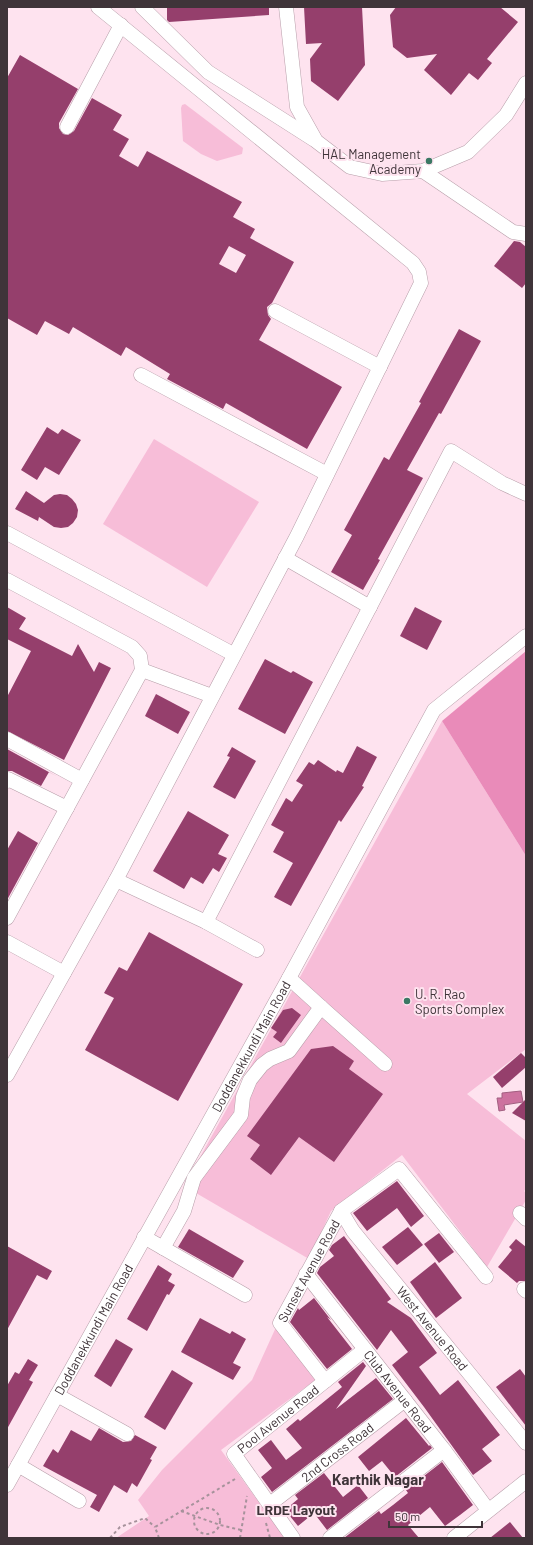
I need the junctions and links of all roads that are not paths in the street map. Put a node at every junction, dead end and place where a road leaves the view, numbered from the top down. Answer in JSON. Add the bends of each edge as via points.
{"nodes":[{"id":1,"x":98,"y":7,"type":"edge"},
{"id":2,"x":142,"y":7,"type":"edge"},
{"id":3,"x":286,"y":7,"type":"edge"},
{"id":4,"x":121,"y":25,"type":"junction"},
{"id":5,"x":526,"y":83,"type":"edge"},
{"id":6,"x":67,"y":127,"type":"dead end"},
{"id":7,"x":316,"y":140,"type":"junction"},
{"id":8,"x":423,"y":171,"type":"junction"},
{"id":9,"x":526,"y":234,"type":"edge"},
{"id":10,"x":275,"y":311,"type":"dead end"},
{"id":11,"x":380,"y":367,"type":"junction"},
{"id":12,"x":140,"y":375,"type":"dead end"},
{"id":13,"x":327,"y":474,"type":"junction"},
{"id":14,"x":526,"y":494,"type":"edge"},
{"id":15,"x":7,"y":533,"type":"edge"},
{"id":16,"x":285,"y":558,"type":"junction"},
{"id":17,"x":7,"y":580,"type":"edge"},
{"id":18,"x":370,"y":607,"type":"junction"},
{"id":19,"x":526,"y":636,"type":"edge"},
{"id":20,"x":234,"y":654,"type":"junction"},
{"id":21,"x":142,"y":670,"type":"junction"},
{"id":22,"x":212,"y":696,"type":"junction"},
{"id":23,"x":7,"y":739,"type":"edge"},
{"id":24,"x":82,"y":780,"type":"junction"},
{"id":25,"x":7,"y":781,"type":"edge"},
{"id":26,"x":67,"y":808,"type":"junction"},
{"id":27,"x":116,"y":880,"type":"junction"},
{"id":28,"x":7,"y":918,"type":"edge"},
{"id":29,"x":206,"y":922,"type":"junction"},
{"id":30,"x":7,"y":942,"type":"edge"},
{"id":31,"x":257,"y":950,"type":"dead end"},
{"id":32,"x":64,"y":972,"type":"junction"},
{"id":33,"x":289,"y":978,"type":"junction"},
{"id":34,"x":321,"y":1007,"type":"junction"},
{"id":35,"x":385,"y":1064,"type":"dead end"},
{"id":36,"x":7,"y":1075,"type":"edge"},
{"id":37,"x":341,"y":1211,"type":"junction"},
{"id":38,"x":144,"y":1238,"type":"junction"},
{"id":39,"x":163,"y":1248,"type":"junction"},
{"id":40,"x":306,"y":1274,"type":"junction"},
{"id":41,"x":486,"y":1277,"type":"dead end"},
{"id":42,"x":245,"y":1295,"type":"dead end"},
{"id":43,"x":364,"y":1350,"type":"junction"},
{"id":44,"x":325,"y":1381,"type":"junction"},
{"id":45,"x":57,"y":1395,"type":"junction"},
{"id":46,"x":405,"y":1400,"type":"junction"},
{"id":47,"x":127,"y":1434,"type":"dead end"},
{"id":48,"x":526,"y":1443,"type":"edge"},
{"id":49,"x":444,"y":1450,"type":"junction"},
{"id":50,"x":18,"y":1465,"type":"junction"},
{"id":51,"x":526,"y":1481,"type":"edge"},
{"id":52,"x":7,"y":1485,"type":"edge"},
{"id":53,"x":79,"y":1501,"type":"dead end"},
{"id":54,"x":270,"y":1504,"type":"junction"},
{"id":55,"x":488,"y":1510,"type":"junction"},
{"id":56,"x":293,"y":1538,"type":"edge"},
{"id":57,"x":330,"y":1538,"type":"edge"},
{"id":58,"x":454,"y":1538,"type":"edge"}],
"edges":[{"from":1,"to":4,"type":"street"},
{"from":2,"to":7,"type":"street","via":[[208,72]]},
{"from":3,"to":7,"type":"street","via":[[297,107]]},
{"from":4,"to":6,"type":"street"},
{"from":4,"to":11,"type":"street","via":[[414,263],[421,283]]},
{"from":5,"to":8,"type":"street","via":[[506,115],[468,152]]},
{"from":7,"to":8,"type":"street","via":[[350,167],[382,174]]},
{"from":8,"to":9,"type":"street","via":[[513,232]]},
{"from":10,"to":11,"type":"street"},
{"from":11,"to":13,"type":"street"},
{"from":12,"to":13,"type":"street"},
{"from":13,"to":16,"type":"street"},
{"from":14,"to":18,"type":"street","via":[[502,483],[451,451]]},
{"from":15,"to":20,"type":"street"},
{"from":16,"to":18,"type":"street"},
{"from":16,"to":20,"type":"street"},
{"from":17,"to":21,"type":"street","via":[[132,647],[140,656]]},
{"from":18,"to":29,"type":"street"},
{"from":19,"to":33,"type":"street","name":"Doddanekkundi Main Road","via":[[434,710]]},
{"from":20,"to":22,"type":"street"},
{"from":21,"to":22,"type":"street"},
{"from":21,"to":24,"type":"street"},
{"from":22,"to":27,"type":"street"},
{"from":23,"to":24,"type":"street"},
{"from":24,"to":26,"type":"street"},
{"from":25,"to":26,"type":"street","via":[[8,779]]},
{"from":26,"to":28,"type":"street"},
{"from":27,"to":29,"type":"street"},
{"from":27,"to":32,"type":"street"},
{"from":29,"to":31,"type":"street"},
{"from":30,"to":32,"type":"street"},
{"from":32,"to":36,"type":"street"},
{"from":33,"to":34,"type":"street"},
{"from":33,"to":38,"type":"street","name":"Doddanekkundi Main Road"},
{"from":34,"to":35,"type":"street"},
{"from":34,"to":39,"type":"street","via":[[289,1051],[270,1059],[250,1080],[243,1097],[241,1115],[194,1178],[184,1211]]},
{"from":37,"to":40,"type":"street","name":"Sunset Avenue Road"},
{"from":37,"to":41,"type":"street","name":"Sunset Avenue Road","via":[[399,1169]]},
{"from":37,"to":48,"type":"street","name":"West Avenue Road","via":[[353,1231]]},
{"from":38,"to":39,"type":"street"},
{"from":38,"to":45,"type":"street","name":"Doddanekkundi Main Road"},
{"from":39,"to":42,"type":"street"},
{"from":40,"to":43,"type":"street","name":"Club Avenue Road"},
{"from":40,"to":44,"type":"street","name":"Sunset Avenue Road","via":[[280,1323]]},
{"from":43,"to":44,"type":"street","name":"Pool Avenue Road"},
{"from":43,"to":46,"type":"street","name":"Club Avenue Road"},
{"from":44,"to":54,"type":"street","name":"Pool Avenue Road","via":[[234,1454]]},
{"from":45,"to":47,"type":"street"},
{"from":45,"to":50,"type":"street","name":"Doddanekkundi Main Road"},
{"from":46,"to":49,"type":"street","name":"Club Avenue Road"},
{"from":46,"to":54,"type":"street","name":"2nd Cross Road"},
{"from":49,"to":55,"type":"street","name":"Club Avenue Road"},
{"from":49,"to":57,"type":"street"},
{"from":50,"to":52,"type":"street","name":"Doddanekkundi Main Road"},
{"from":50,"to":53,"type":"street"},
{"from":51,"to":55,"type":"street"},
{"from":54,"to":56,"type":"street","name":"Pool Avenue Road"},
{"from":55,"to":58,"type":"street"}]}
